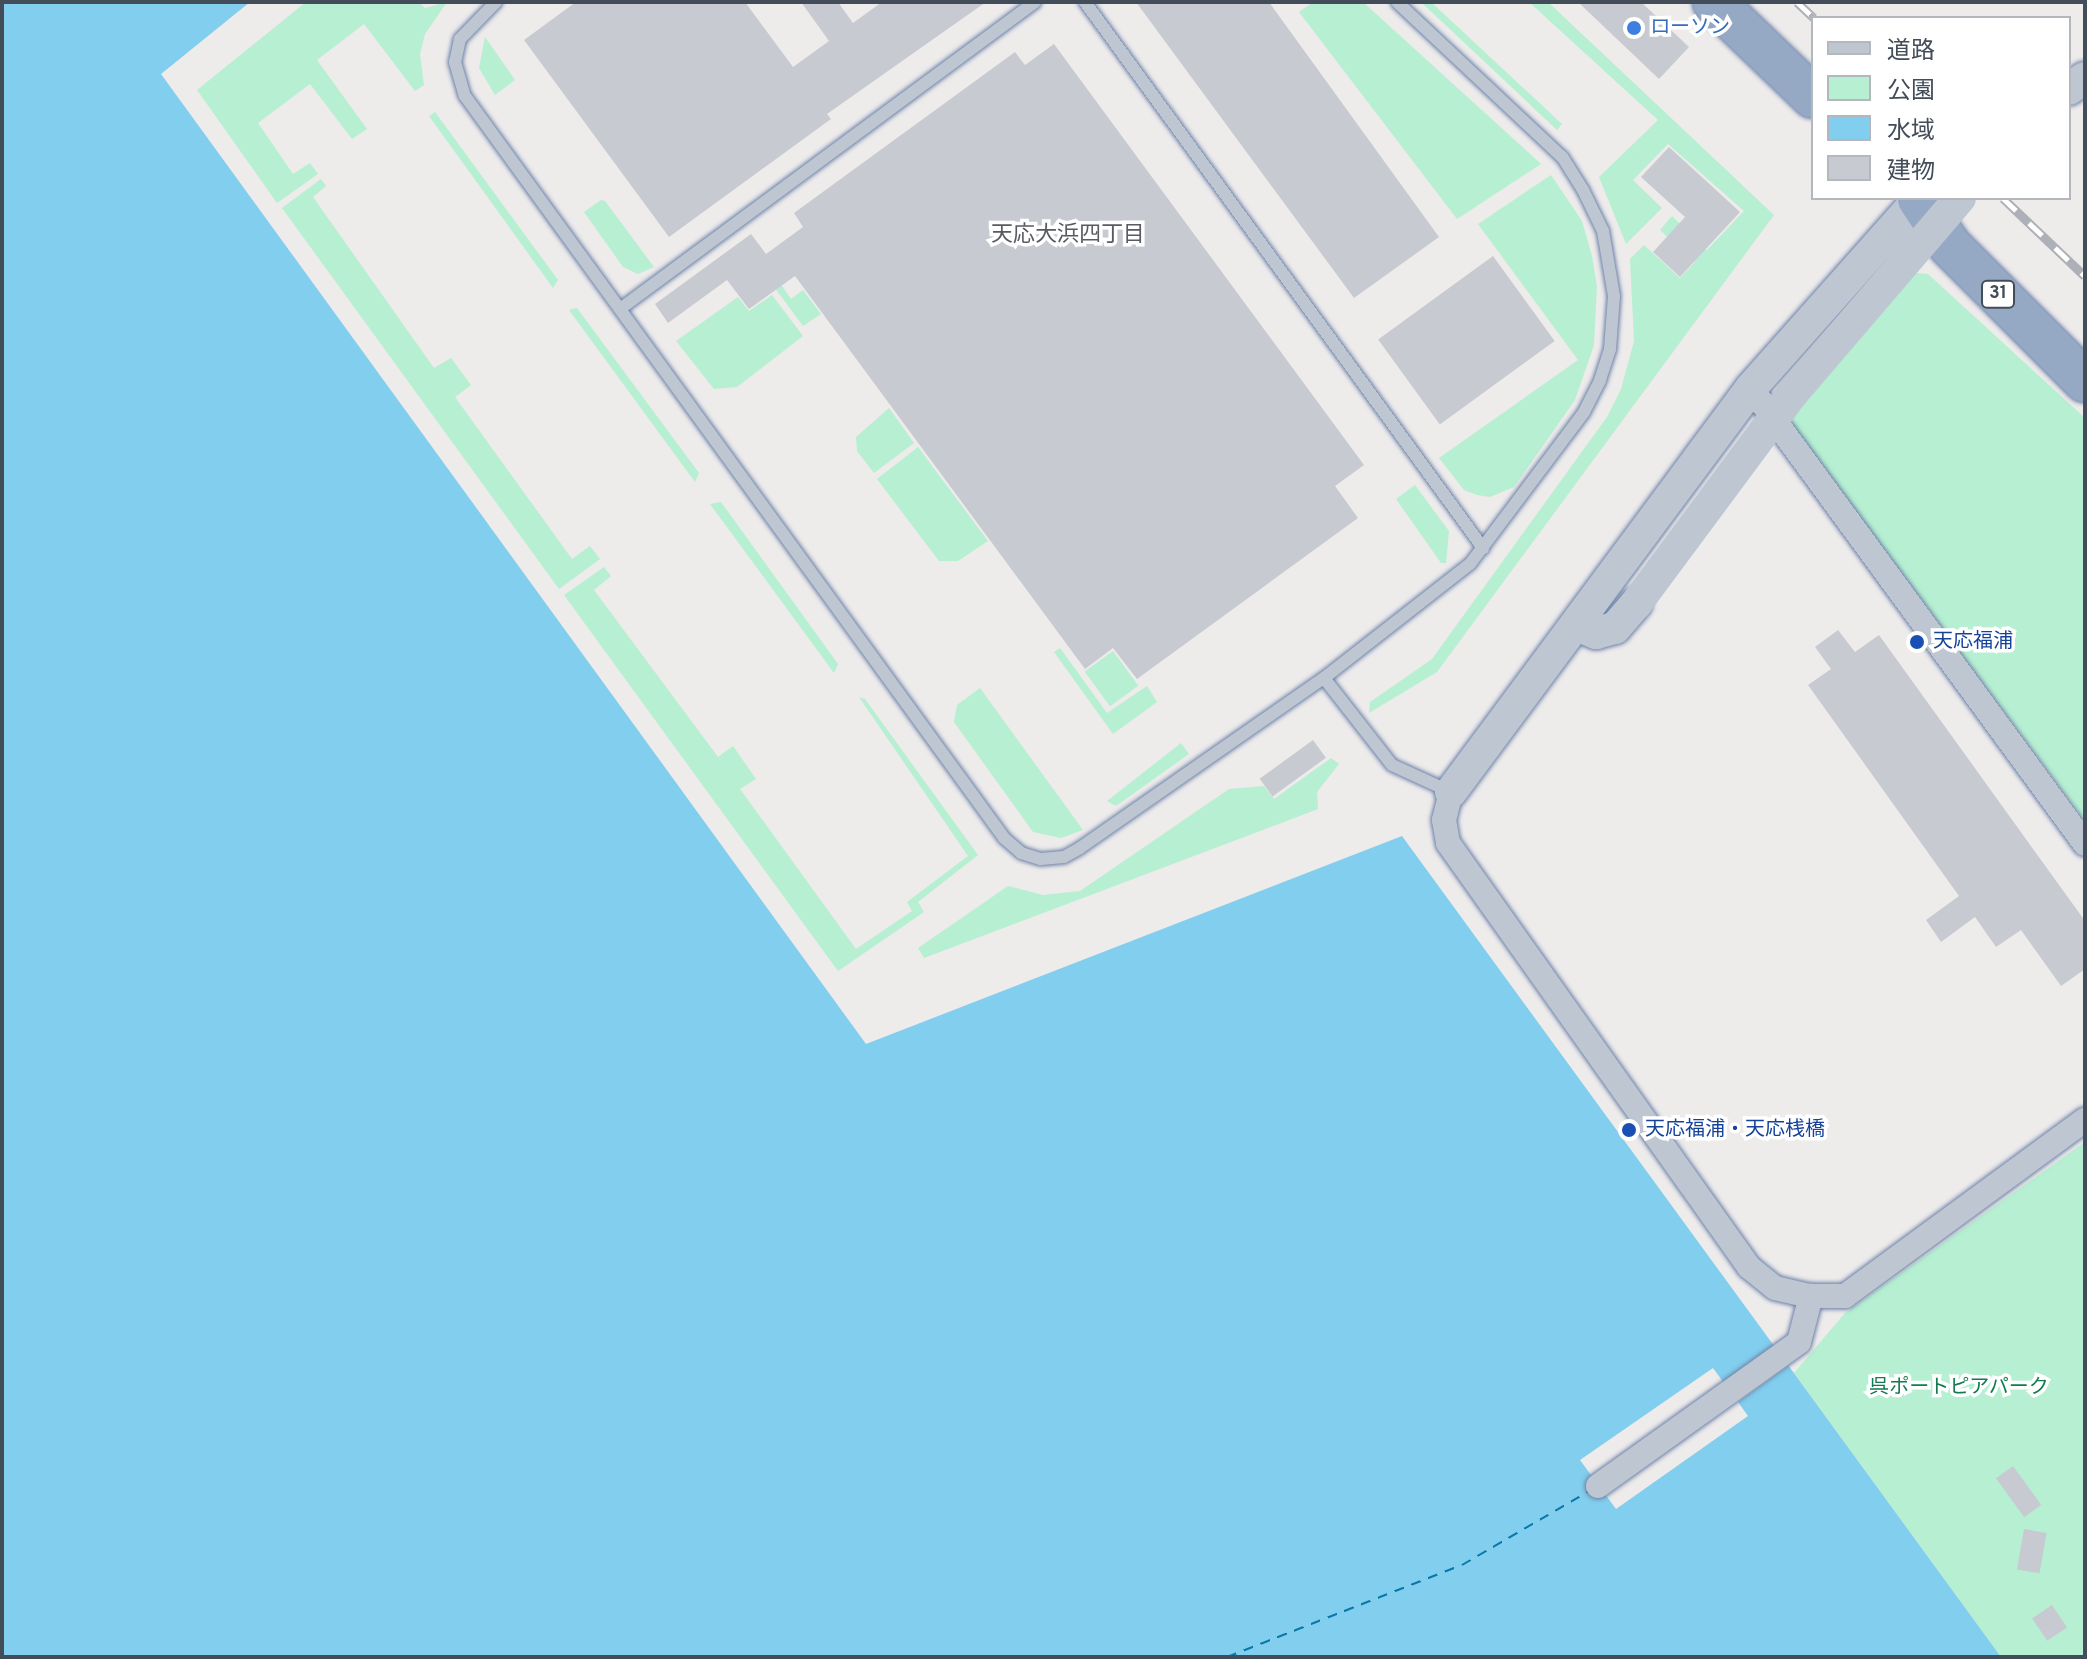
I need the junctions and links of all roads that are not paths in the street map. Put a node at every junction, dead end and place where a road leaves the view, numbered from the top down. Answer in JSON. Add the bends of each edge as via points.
{"nodes":[{"id":1,"x":496,"y":2,"type":"edge"},
{"id":2,"x":1035,"y":2,"type":"edge"},
{"id":3,"x":1085,"y":2,"type":"edge"},
{"id":4,"x":1397,"y":2,"type":"edge"},
{"id":5,"x":1714,"y":2,"type":"edge"},
{"id":6,"x":1811,"y":95,"type":"edge"},
{"id":7,"x":1917,"y":200,"type":"edge"},
{"id":8,"x":1919,"y":200,"type":"edge"},
{"id":9,"x":1920,"y":200,"type":"edge"},
{"id":10,"x":1958,"y":200,"type":"edge"},
{"id":11,"x":620,"y":309,"type":"junction"},
{"id":12,"x":2085,"y":342,"type":"edge"},
{"id":13,"x":2085,"y":381,"type":"edge"},
{"id":14,"x":1751,"y":388,"type":"junction"},
{"id":15,"x":1483,"y":548,"type":"junction"},
{"id":16,"x":1577,"y":625,"type":"junction"},
{"id":17,"x":1324,"y":678,"type":"junction"},
{"id":18,"x":1451,"y":792,"type":"junction"},
{"id":19,"x":2085,"y":844,"type":"edge"},
{"id":20,"x":2085,"y":1120,"type":"edge"},
{"id":21,"x":1811,"y":1296,"type":"junction"},
{"id":22,"x":1598,"y":1486,"type":"dead end"}],
"edges":[{"from":1,"to":11,"type":"lane","via":[[460,39],[455,62],[459,84]]},
{"from":2,"to":11,"type":"lane"},
{"from":3,"to":15,"type":"lane"},
{"from":4,"to":15,"type":"lane","via":[[1562,157],[1603,231],[1610,264],[1613,322],[1600,380],[1584,412]]},
{"from":5,"to":6,"type":"highway"},
{"from":7,"to":14,"type":"street"},
{"from":8,"to":13,"type":"highway","number":"31","via":[[1950,246]]},
{"from":9,"to":12,"type":"highway","number":"31","via":[[1966,228]]},
{"from":10,"to":16,"type":"street","bridge":true,"via":[[1792,394],[1615,628],[1596,633]]},
{"from":11,"to":17,"type":"lane","via":[[1004,838],[1021,853],[1041,859],[1064,857],[1080,848]]},
{"from":14,"to":16,"type":"street"},
{"from":14,"to":19,"type":"street"},
{"from":15,"to":17,"type":"lane","via":[[1470,564]]},
{"from":16,"to":18,"type":"street"},
{"from":17,"to":18,"type":"lane","via":[[1392,765]]},
{"from":18,"to":21,"type":"street","via":[[1444,820],[1448,843],[1740,1254],[1775,1288]]},
{"from":20,"to":21,"type":"street","via":[[1845,1296]]},
{"from":21,"to":22,"type":"street","via":[[1799,1342]]}]}
